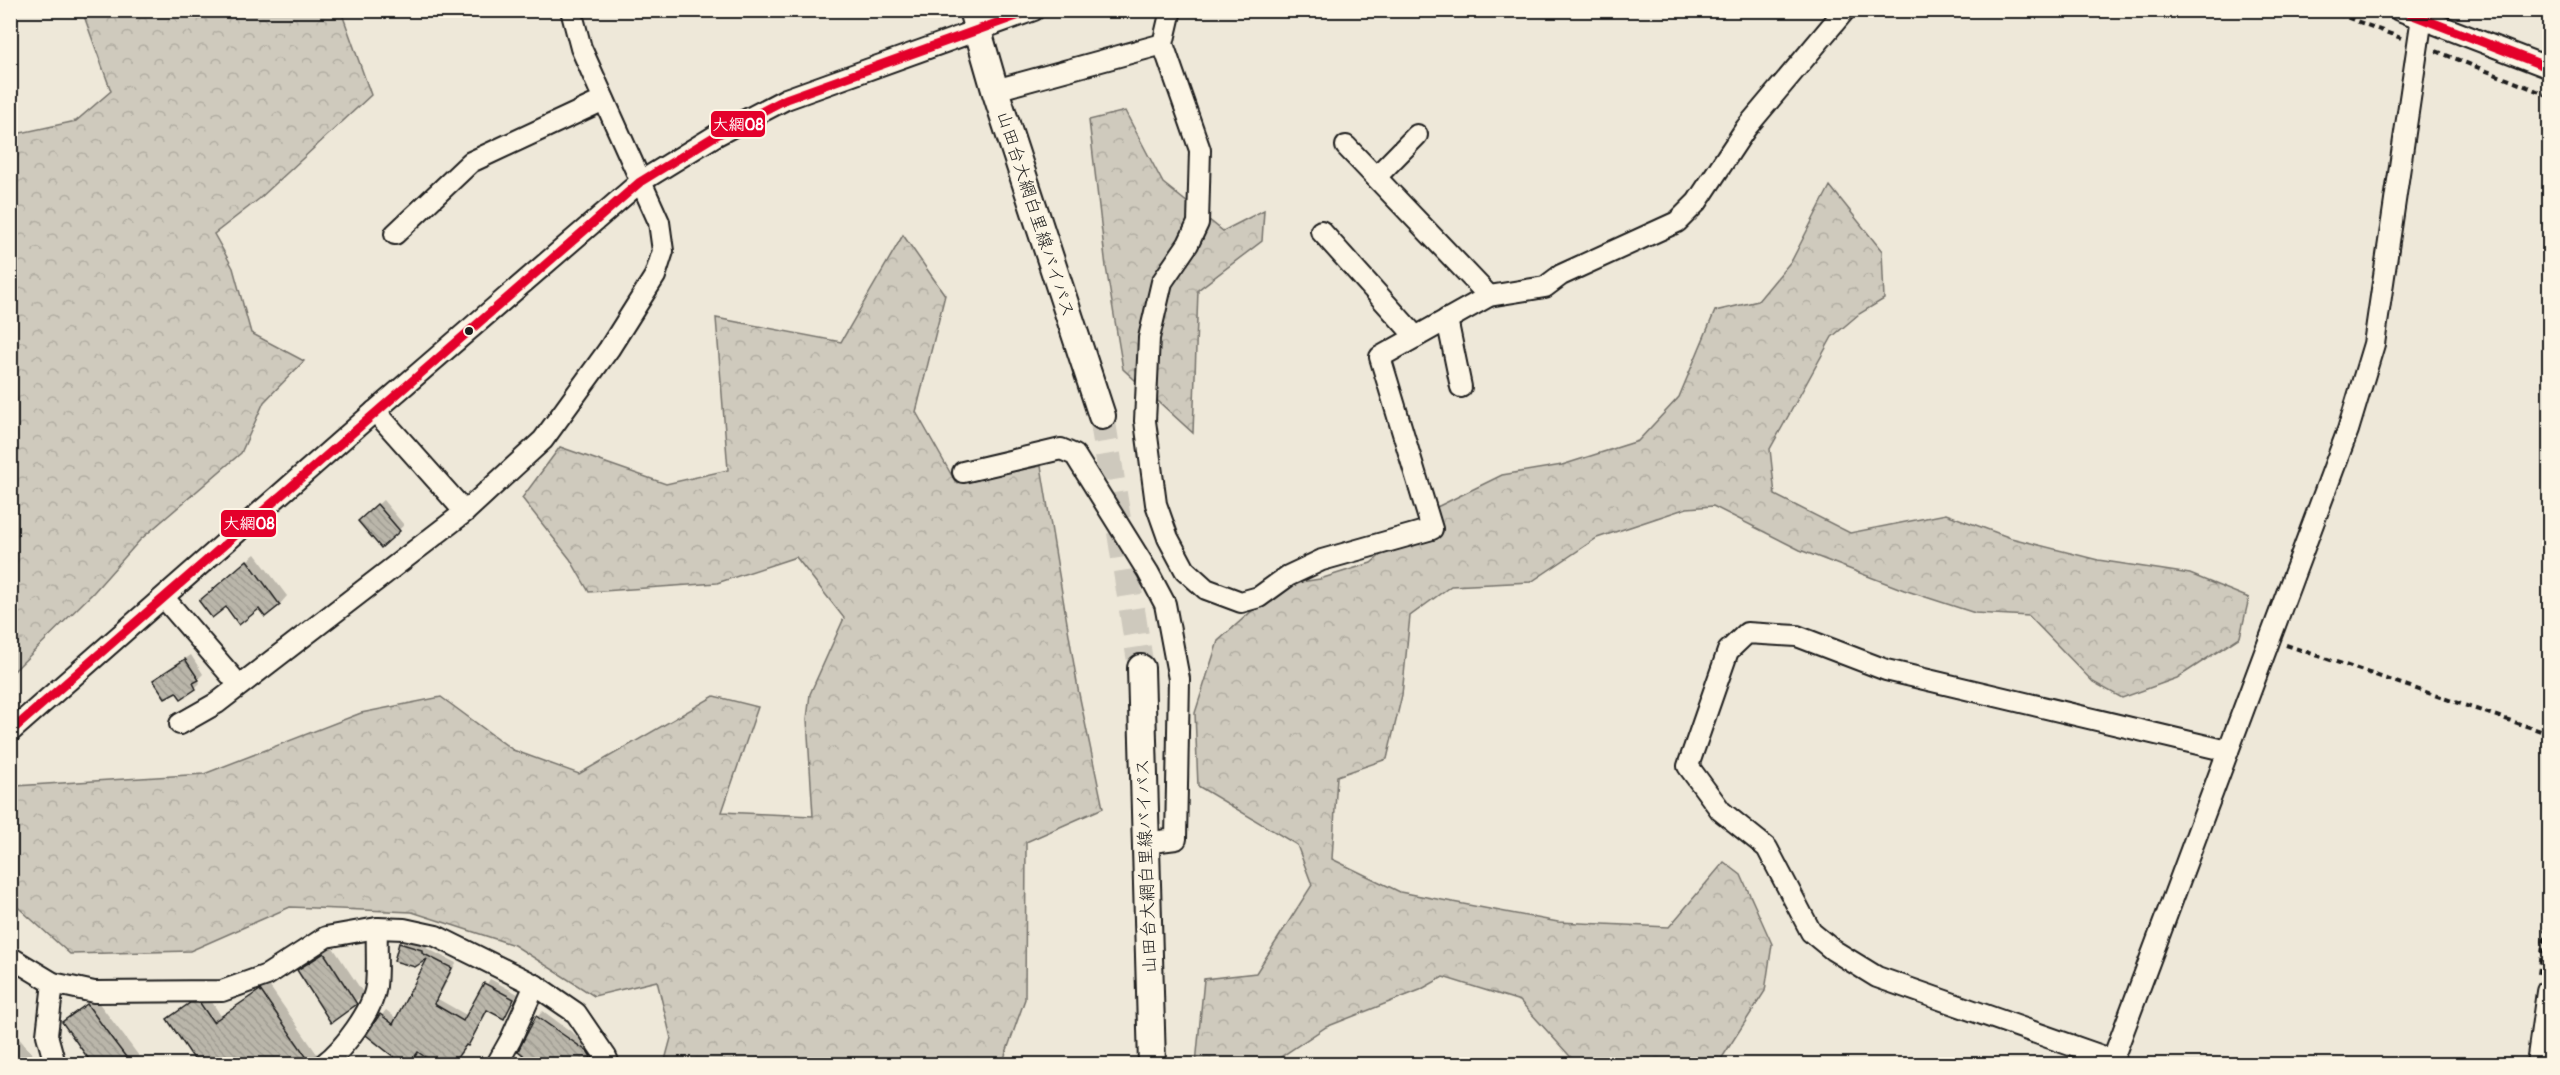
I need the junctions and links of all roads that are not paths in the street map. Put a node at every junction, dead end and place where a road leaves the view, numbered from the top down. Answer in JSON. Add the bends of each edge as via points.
{"nodes":[{"id":1,"x":571,"y":10,"type":"edge"},
{"id":2,"x":1034,"y":10,"type":"edge"},
{"id":3,"x":1171,"y":10,"type":"edge"},
{"id":4,"x":1845,"y":10,"type":"edge"},
{"id":5,"x":2399,"y":10,"type":"edge"},
{"id":6,"x":2423,"y":15,"type":"edge"},
{"id":7,"x":975,"y":20,"type":"edge"},
{"id":8,"x":1163,"y":44,"type":"junction"},
{"id":9,"x":2550,"y":68,"type":"edge"},
{"id":10,"x":995,"y":90,"type":"junction"},
{"id":11,"x":604,"y":100,"type":"junction"},
{"id":12,"x":1418,"y":135,"type":"dead end"},
{"id":13,"x":1346,"y":146,"type":"dead end"},
{"id":14,"x":1376,"y":177,"type":"junction"},
{"id":15,"x":640,"y":182,"type":"junction"},
{"id":16,"x":1321,"y":231,"type":"dead end"},
{"id":17,"x":395,"y":234,"type":"dead end"},
{"id":18,"x":1489,"y":296,"type":"junction"},
{"id":19,"x":1447,"y":320,"type":"junction"},
{"id":20,"x":1416,"y":337,"type":"junction"},
{"id":21,"x":1461,"y":387,"type":"dead end"},
{"id":22,"x":375,"y":411,"type":"junction"},
{"id":23,"x":1102,"y":416,"type":"tunnel mouth"},
{"id":24,"x":963,"y":472,"type":"dead end"},
{"id":25,"x":465,"y":513,"type":"junction"},
{"id":26,"x":164,"y":598,"type":"junction"},
{"id":27,"x":1141,"y":668,"type":"tunnel mouth"},
{"id":28,"x":239,"y":685,"type":"junction"},
{"id":29,"x":180,"y":724,"type":"dead end"},
{"id":30,"x":10,"y":732,"type":"edge"},
{"id":31,"x":2228,"y":751,"type":"junction"},
{"id":32,"x":1144,"y":843,"type":"junction"},
{"id":33,"x":377,"y":928,"type":"junction"},
{"id":34,"x":10,"y":957,"type":"edge"},
{"id":35,"x":53,"y":983,"type":"junction"},
{"id":36,"x":535,"y":985,"type":"junction"},
{"id":37,"x":2550,"y":992,"type":"edge"},
{"id":38,"x":2112,"y":1062,"type":"edge"},
{"id":39,"x":55,"y":1065,"type":"edge"},
{"id":40,"x":324,"y":1065,"type":"edge"},
{"id":41,"x":497,"y":1065,"type":"edge"},
{"id":42,"x":609,"y":1065,"type":"edge"},
{"id":43,"x":1152,"y":1065,"type":"edge"},
{"id":44,"x":2540,"y":1065,"type":"edge"}],
"edges":[{"from":1,"to":11,"type":"street","via":[[581,48]]},
{"from":2,"to":7,"type":"street"},
{"from":3,"to":8,"type":"street"},
{"from":4,"to":18,"type":"street","via":[[1746,128],[1697,202],[1677,222],[1561,275],[1545,287]]},
{"from":5,"to":6,"type":"street"},
{"from":6,"to":9,"type":"street"},
{"from":6,"to":31,"type":"street","via":[[2374,344],[2348,430]]},
{"from":7,"to":10,"type":"main road","name":"山田台大網白里線バイパス"},
{"from":7,"to":15,"type":"street","via":[[786,99]]},
{"from":8,"to":10,"type":"street"},
{"from":8,"to":20,"type":"street","via":[[1200,150],[1198,223],[1162,282],[1149,338],[1145,421],[1156,504],[1185,570],[1206,589],[1241,602],[1259,597],[1288,576],[1322,560],[1432,529],[1380,357]]},
{"from":10,"to":23,"type":"main road","name":"山田台大網白里線バイパス"},
{"from":11,"to":15,"type":"street"},
{"from":11,"to":17,"type":"street","via":[[471,162]]},
{"from":12,"to":14,"type":"street"},
{"from":13,"to":14,"type":"street"},
{"from":14,"to":18,"type":"street"},
{"from":15,"to":22,"type":"street"},
{"from":15,"to":25,"type":"street","via":[[659,222],[663,251],[655,276],[543,440]]},
{"from":16,"to":20,"type":"street"},
{"from":18,"to":19,"type":"street"},
{"from":19,"to":20,"type":"street"},
{"from":19,"to":21,"type":"street"},
{"from":22,"to":25,"type":"street"},
{"from":22,"to":26,"type":"street"},
{"from":24,"to":32,"type":"street","via":[[1061,449],[1075,455],[1165,604],[1179,679],[1176,839]]},
{"from":25,"to":28,"type":"street"},
{"from":26,"to":28,"type":"street"},
{"from":26,"to":30,"type":"street"},
{"from":27,"to":32,"type":"main road","name":"山田台大網白里線バイパス"},
{"from":28,"to":29,"type":"street"},
{"from":31,"to":38,"type":"street"},
{"from":31,"to":38,"type":"street","via":[[1886,670],[1797,636],[1747,633],[1728,651],[1688,766],[1721,811],[1767,848],[1811,932],[1877,977]]},
{"from":32,"to":43,"type":"main road","name":"山田台大網白里線バイパス"},
{"from":33,"to":35,"type":"street","via":[[326,937],[267,975],[222,991],[94,992]]},
{"from":33,"to":36,"type":"street","via":[[436,936]]},
{"from":33,"to":40,"type":"street","via":[[376,988],[362,1019]]},
{"from":34,"to":35,"type":"street"},
{"from":35,"to":39,"type":"street","via":[[47,1035]]},
{"from":36,"to":41,"type":"street"},
{"from":36,"to":42,"type":"street","via":[[576,1013]]},
{"from":37,"to":44,"type":"main road"}]}
